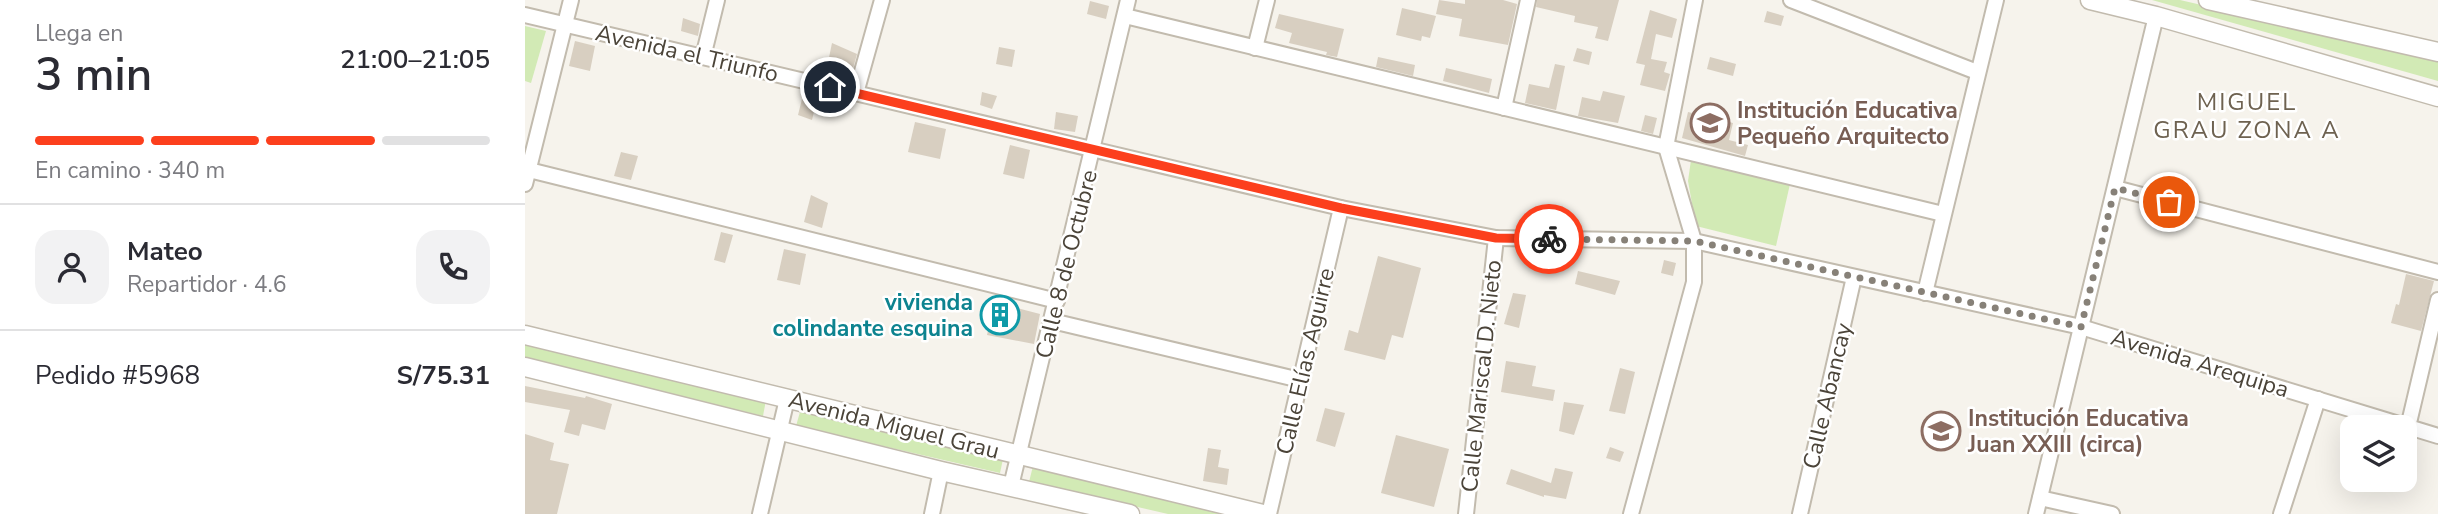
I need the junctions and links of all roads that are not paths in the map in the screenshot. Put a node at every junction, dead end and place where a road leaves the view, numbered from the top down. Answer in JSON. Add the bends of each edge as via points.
{"nodes":[{"id":1,"x":572,"y":0,"type":"edge"},
{"id":2,"x":717,"y":0,"type":"edge"},
{"id":3,"x":881,"y":0,"type":"edge"},
{"id":4,"x":1267,"y":0,"type":"edge"},
{"id":5,"x":1528,"y":0,"type":"edge"},
{"id":6,"x":1695,"y":0,"type":"edge"},
{"id":7,"x":1791,"y":0,"type":"edge"},
{"id":8,"x":1996,"y":0,"type":"edge"},
{"id":9,"x":2090,"y":0,"type":"edge"},
{"id":10,"x":2208,"y":0,"type":"edge"},
{"id":11,"x":1123,"y":5,"type":"edge"},
{"id":12,"x":525,"y":15,"type":"edge"},
{"id":13,"x":2156,"y":16,"type":"junction"},
{"id":14,"x":566,"y":24,"type":"junction"},
{"id":15,"x":1255,"y":48,"type":"junction"},
{"id":16,"x":2438,"y":52,"type":"edge"},
{"id":17,"x":702,"y":57,"type":"junction"},
{"id":18,"x":1977,"y":72,"type":"junction"},
{"id":19,"x":856,"y":93,"type":"junction"},
{"id":20,"x":2438,"y":97,"type":"edge"},
{"id":21,"x":1504,"y":108,"type":"junction"},
{"id":22,"x":1666,"y":147,"type":"junction"},
{"id":23,"x":1094,"y":149,"type":"junction"},
{"id":24,"x":527,"y":177,"type":"edge"},
{"id":25,"x":2115,"y":188,"type":"junction"},
{"id":26,"x":1341,"y":208,"type":"junction"},
{"id":27,"x":1943,"y":214,"type":"junction"},
{"id":28,"x":1496,"y":238,"type":"junction"},
{"id":29,"x":1694,"y":241,"type":"junction"},
{"id":30,"x":2438,"y":272,"type":"edge"},
{"id":31,"x":1854,"y":277,"type":"junction"},
{"id":32,"x":1925,"y":293,"type":"junction"},
{"id":33,"x":2438,"y":300,"type":"edge"},
{"id":34,"x":1057,"y":301,"type":"junction"},
{"id":35,"x":1052,"y":321,"type":"junction"},
{"id":36,"x":2081,"y":327,"type":"junction"},
{"id":37,"x":525,"y":335,"type":"edge"},
{"id":38,"x":525,"y":367,"type":"edge"},
{"id":39,"x":1300,"y":380,"type":"junction"},
{"id":40,"x":787,"y":399,"type":"junction"},
{"id":41,"x":2318,"y":399,"type":"junction"},
{"id":42,"x":2369,"y":415,"type":"edge"},
{"id":43,"x":2411,"y":415,"type":"edge"},
{"id":44,"x":2417,"y":430,"type":"edge"},
{"id":45,"x":780,"y":432,"type":"junction"},
{"id":46,"x":2438,"y":436,"type":"edge"},
{"id":47,"x":1020,"y":457,"type":"junction"},
{"id":48,"x":941,"y":471,"type":"junction"},
{"id":49,"x":1011,"y":486,"type":"junction"},
{"id":50,"x":2040,"y":498,"type":"junction"},
{"id":51,"x":760,"y":514,"type":"edge"},
{"id":52,"x":932,"y":514,"type":"edge"},
{"id":53,"x":1130,"y":514,"type":"edge"},
{"id":54,"x":1263,"y":514,"type":"edge"},
{"id":55,"x":1269,"y":514,"type":"edge"},
{"id":56,"x":1466,"y":514,"type":"edge"},
{"id":57,"x":1631,"y":514,"type":"edge"},
{"id":58,"x":1800,"y":514,"type":"edge"},
{"id":59,"x":2036,"y":514,"type":"edge"},
{"id":60,"x":2112,"y":514,"type":"edge"},
{"id":61,"x":2281,"y":514,"type":"edge"}],
"edges":[{"from":1,"to":14,"type":"street"},
{"from":2,"to":17,"type":"street"},
{"from":3,"to":19,"type":"street"},
{"from":4,"to":15,"type":"street"},
{"from":5,"to":21,"type":"street"},
{"from":6,"to":22,"type":"street"},
{"from":7,"to":18,"type":"street"},
{"from":8,"to":18,"type":"street"},
{"from":9,"to":13,"type":"street"},
{"from":10,"to":16,"type":"street"},
{"from":11,"to":15,"type":"street"},
{"from":11,"to":23,"type":"street","name":"Calle 8 de Octubre"},
{"from":12,"to":14,"type":"street","name":"Avenida el Triunfo"},
{"from":13,"to":20,"type":"street"},
{"from":13,"to":25,"type":"street"},
{"from":14,"to":17,"type":"street","name":"Avenida el Triunfo"},
{"from":14,"to":24,"type":"street"},
{"from":15,"to":21,"type":"street"},
{"from":17,"to":19,"type":"street","name":"Avenida el Triunfo"},
{"from":18,"to":27,"type":"street"},
{"from":19,"to":23,"type":"street","name":"Avenida el Triunfo"},
{"from":21,"to":22,"type":"street"},
{"from":22,"to":27,"type":"street"},
{"from":22,"to":29,"type":"street"},
{"from":23,"to":26,"type":"street","name":"Avenida Arequipa"},
{"from":23,"to":34,"type":"street","name":"Calle 8 de Octubre"},
{"from":24,"to":34,"type":"street"},
{"from":25,"to":30,"type":"street"},
{"from":25,"to":36,"type":"street"},
{"from":26,"to":28,"type":"street","name":"Avenida Arequipa"},
{"from":26,"to":39,"type":"street","name":"Calle Elías Aguirre"},
{"from":27,"to":32,"type":"street"},
{"from":28,"to":29,"type":"street","name":"Avenida Arequipa"},
{"from":28,"to":56,"type":"street","name":"Calle Mariscal D. Nieto"},
{"from":29,"to":31,"type":"street","name":"Avenida Arequipa"},
{"from":29,"to":57,"type":"street","via":[[1694,282]]},
{"from":31,"to":32,"type":"street","name":"Avenida Arequipa"},
{"from":31,"to":58,"type":"street","name":"Calle Abancay"},
{"from":32,"to":36,"type":"street","name":"Avenida Arequipa"},
{"from":33,"to":43,"type":"street"},
{"from":34,"to":35,"type":"street","name":"Calle 8 de Octubre"},
{"from":35,"to":39,"type":"street"},
{"from":35,"to":47,"type":"street","name":"Calle 8 de Octubre"},
{"from":36,"to":41,"type":"street","name":"Avenida Arequipa"},
{"from":36,"to":50,"type":"street"},
{"from":37,"to":40,"type":"street","name":"Avenida Miguel Grau"},
{"from":38,"to":45,"type":"street","name":"Avenida Miguel Grau"},
{"from":39,"to":55,"type":"street","name":"Calle Elías Aguirre"},
{"from":40,"to":45,"type":"street"},
{"from":40,"to":47,"type":"street","name":"Avenida Miguel Grau"},
{"from":41,"to":42,"type":"street","name":"Avenida Arequipa"},
{"from":41,"to":61,"type":"street"},
{"from":44,"to":46,"type":"street","name":"Avenida Arequipa"},
{"from":45,"to":48,"type":"street","name":"Avenida Miguel Grau"},
{"from":45,"to":51,"type":"street"},
{"from":47,"to":49,"type":"street","name":"Calle 8 de Octubre"},
{"from":47,"to":54,"type":"street","name":"Avenida Miguel Grau"},
{"from":48,"to":49,"type":"street","name":"Avenida Miguel Grau"},
{"from":48,"to":52,"type":"street"},
{"from":49,"to":53,"type":"street","name":"Avenida Miguel Grau"},
{"from":50,"to":59,"type":"street"},
{"from":50,"to":60,"type":"street"}]}
